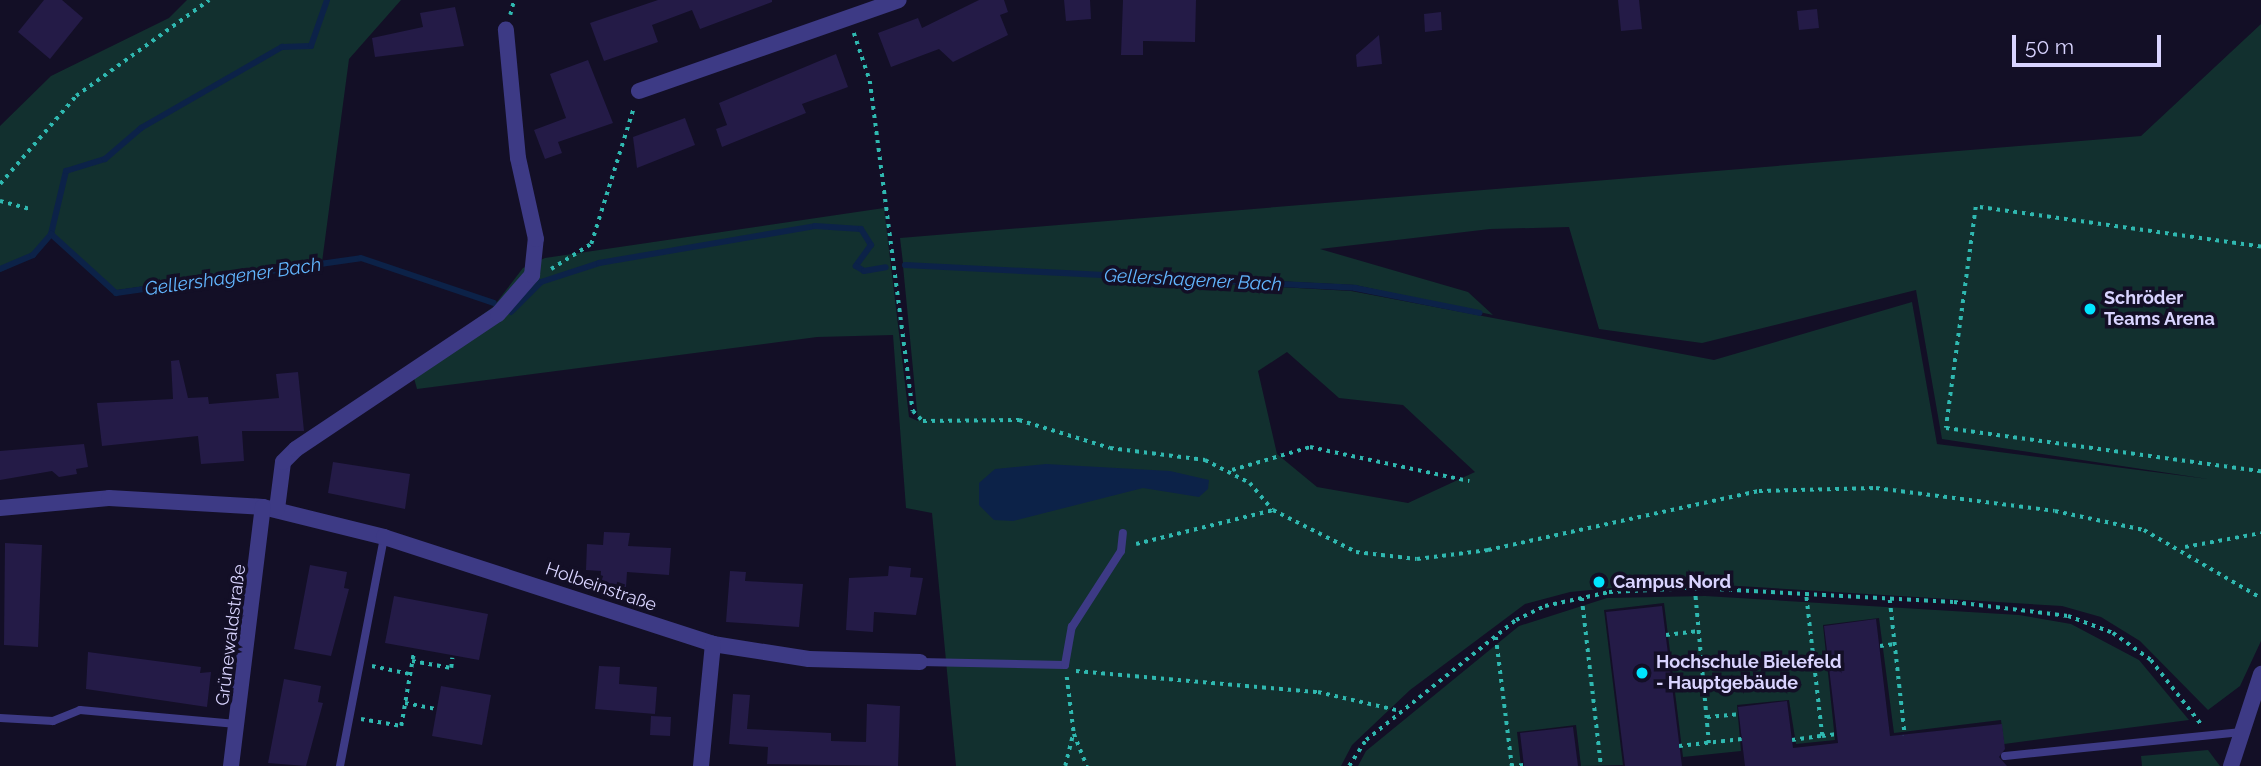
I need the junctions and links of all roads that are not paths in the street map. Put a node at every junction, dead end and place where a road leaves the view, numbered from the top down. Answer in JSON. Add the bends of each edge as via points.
{"nodes":[{"id":1,"x":899,"y":0,"type":"edge"},
{"id":2,"x":506,"y":30,"type":"dead end"},
{"id":3,"x":639,"y":91,"type":"road end"},
{"id":4,"x":0,"y":508,"type":"edge"},
{"id":5,"x":270,"y":508,"type":"junction"},
{"id":6,"x":1124,"y":533,"type":"dead end"},
{"id":7,"x":384,"y":537,"type":"junction"},
{"id":8,"x":713,"y":644,"type":"junction"},
{"id":9,"x":920,"y":662,"type":"joint"},
{"id":10,"x":2261,"y":674,"type":"edge"},
{"id":11,"x":0,"y":718,"type":"edge"},
{"id":12,"x":240,"y":724,"type":"junction"},
{"id":13,"x":2242,"y":732,"type":"junction"},
{"id":14,"x":2006,"y":755,"type":"dead end"},
{"id":15,"x":231,"y":766,"type":"edge"},
{"id":16,"x":340,"y":766,"type":"edge"},
{"id":17,"x":701,"y":766,"type":"edge"},
{"id":18,"x":2231,"y":766,"type":"edge"}],
"edges":[{"from":1,"to":3,"type":"street"},
{"from":2,"to":5,"type":"street","via":[[518,158],[536,239],[532,275],[498,314],[296,449],[284,462]]},
{"from":4,"to":5,"type":"street","name":"Holbeinstraße","via":[[109,498]]},
{"from":5,"to":7,"type":"street","name":"Holbeinstraße"},
{"from":5,"to":12,"type":"street","name":"Grünewaldstraße"},
{"from":6,"to":9,"type":"lane","via":[[1121,551],[1072,627],[1065,665]]},
{"from":7,"to":8,"type":"street","name":"Holbeinstraße"},
{"from":7,"to":16,"type":"lane","via":[[356,663]]},
{"from":8,"to":9,"type":"street","name":"Holbeinstraße","via":[[809,659]]},
{"from":8,"to":17,"type":"street"},
{"from":10,"to":13,"type":"street"},
{"from":11,"to":12,"type":"lane","via":[[53,721],[80,710]]},
{"from":12,"to":15,"type":"street","name":"Grünewaldstraße"},
{"from":13,"to":14,"type":"lane"},
{"from":13,"to":18,"type":"street"}]}
